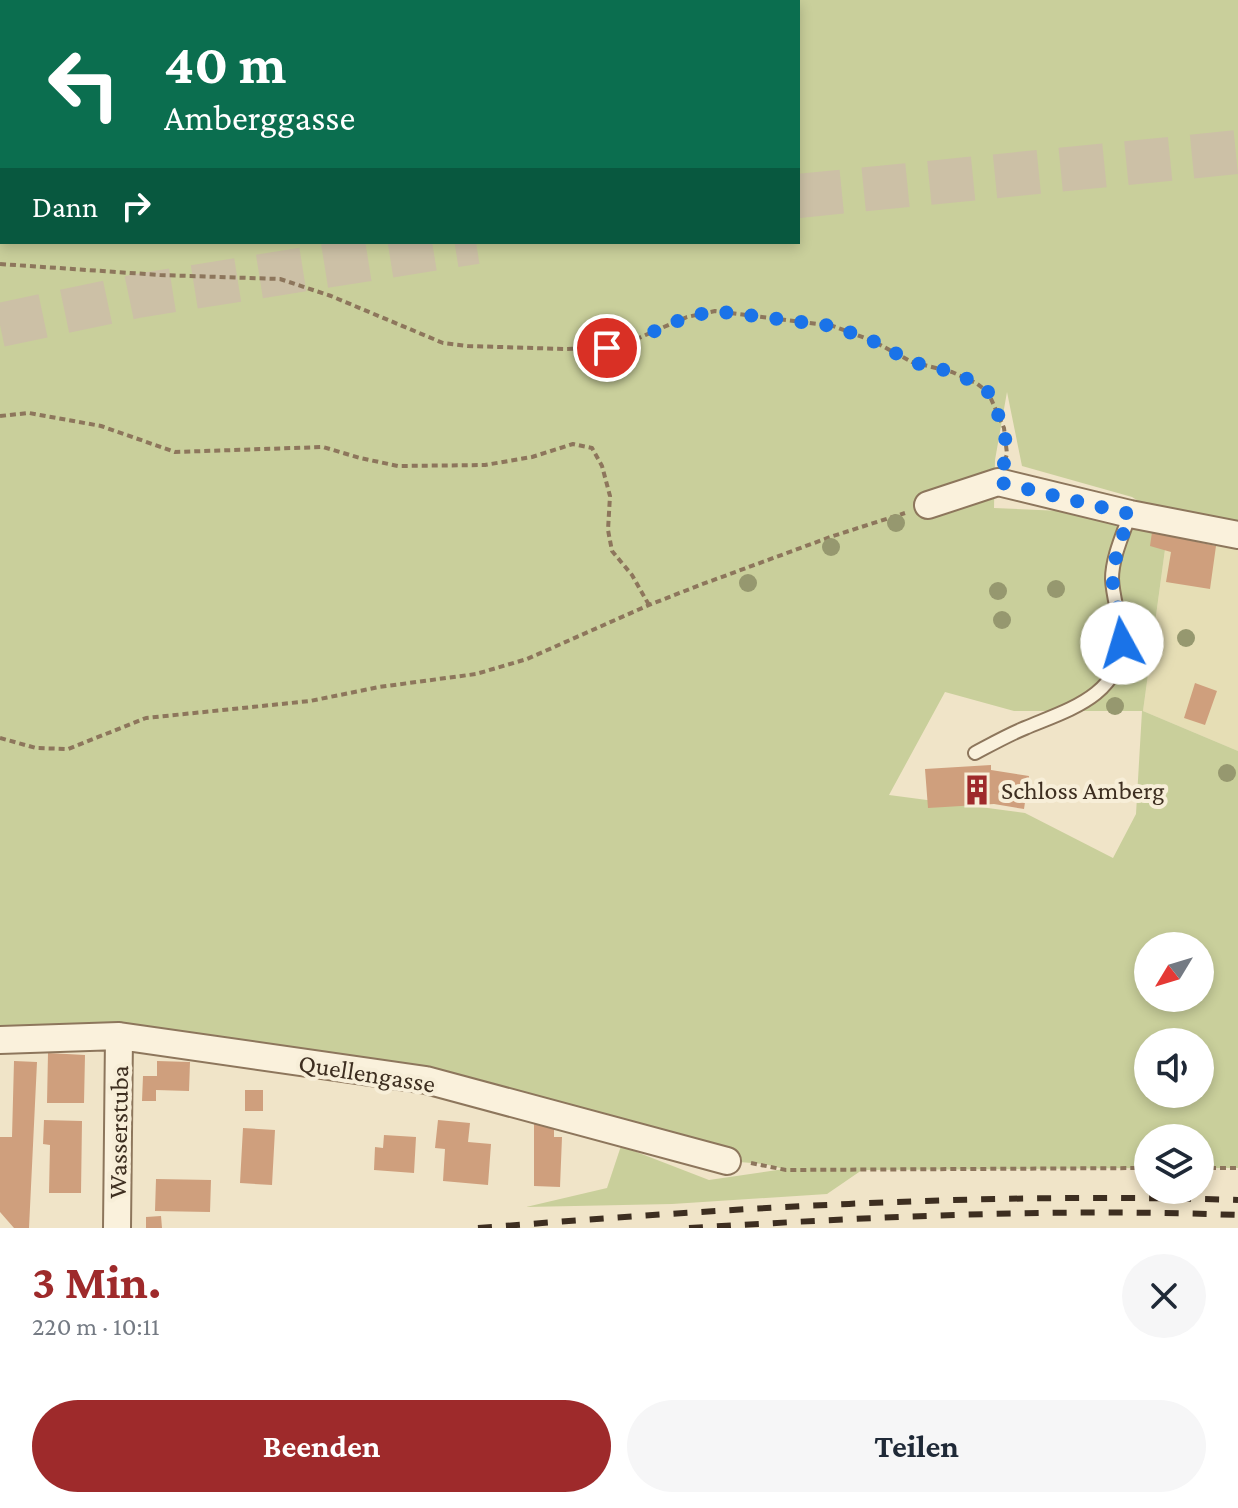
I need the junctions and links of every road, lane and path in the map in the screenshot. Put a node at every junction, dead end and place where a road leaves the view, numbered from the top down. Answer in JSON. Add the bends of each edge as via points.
{"nodes":[{"id":1,"x":0,"y":264,"type":"edge"},
{"id":2,"x":0,"y":416,"type":"edge"},
{"id":3,"x":998,"y":482,"type":"junction"},
{"id":4,"x":928,"y":505,"type":"joint"},
{"id":5,"x":1130,"y":514,"type":"junction"},
{"id":6,"x":1238,"y":535,"type":"edge"},
{"id":7,"x":649,"y":605,"type":"junction"},
{"id":8,"x":0,"y":738,"type":"edge"},
{"id":9,"x":975,"y":753,"type":"dead end"},
{"id":10,"x":119,"y":1036,"type":"junction"},
{"id":11,"x":0,"y":1040,"type":"edge"},
{"id":12,"x":727,"y":1161,"type":"joint"},
{"id":13,"x":1134,"y":1168,"type":"edge"},
{"id":14,"x":1214,"y":1168,"type":"edge"},
{"id":15,"x":1238,"y":1168,"type":"edge"},
{"id":16,"x":117,"y":1228,"type":"edge"}],
"edges":[{"from":1,"to":3,"type":"path","via":[[280,279],[443,343],[468,346],[607,348],[715,311],[833,326],[912,362],[952,372],[988,392],[1004,428],[1007,454]]},
{"from":2,"to":7,"type":"path","via":[[29,413],[101,426],[175,452],[323,447],[398,466],[485,465],[573,444],[592,448],[610,496],[612,551]]},
{"from":3,"to":4,"type":"street"},
{"from":3,"to":5,"type":"street"},
{"from":4,"to":7,"type":"path"},
{"from":5,"to":6,"type":"street"},
{"from":5,"to":9,"type":"lane","via":[[1112,579],[1122,643],[1116,671],[1078,706]]},
{"from":7,"to":8,"type":"path","via":[[527,659],[476,674],[310,701],[146,718],[68,749],[36,748]]},
{"from":10,"to":11,"type":"street","name":"Quellengasse"},
{"from":10,"to":12,"type":"street","name":"Quellengasse","via":[[426,1080]]},
{"from":10,"to":16,"type":"street","name":"Wasserstuba"},
{"from":12,"to":13,"type":"path","via":[[786,1170]]},
{"from":14,"to":15,"type":"path"}]}
